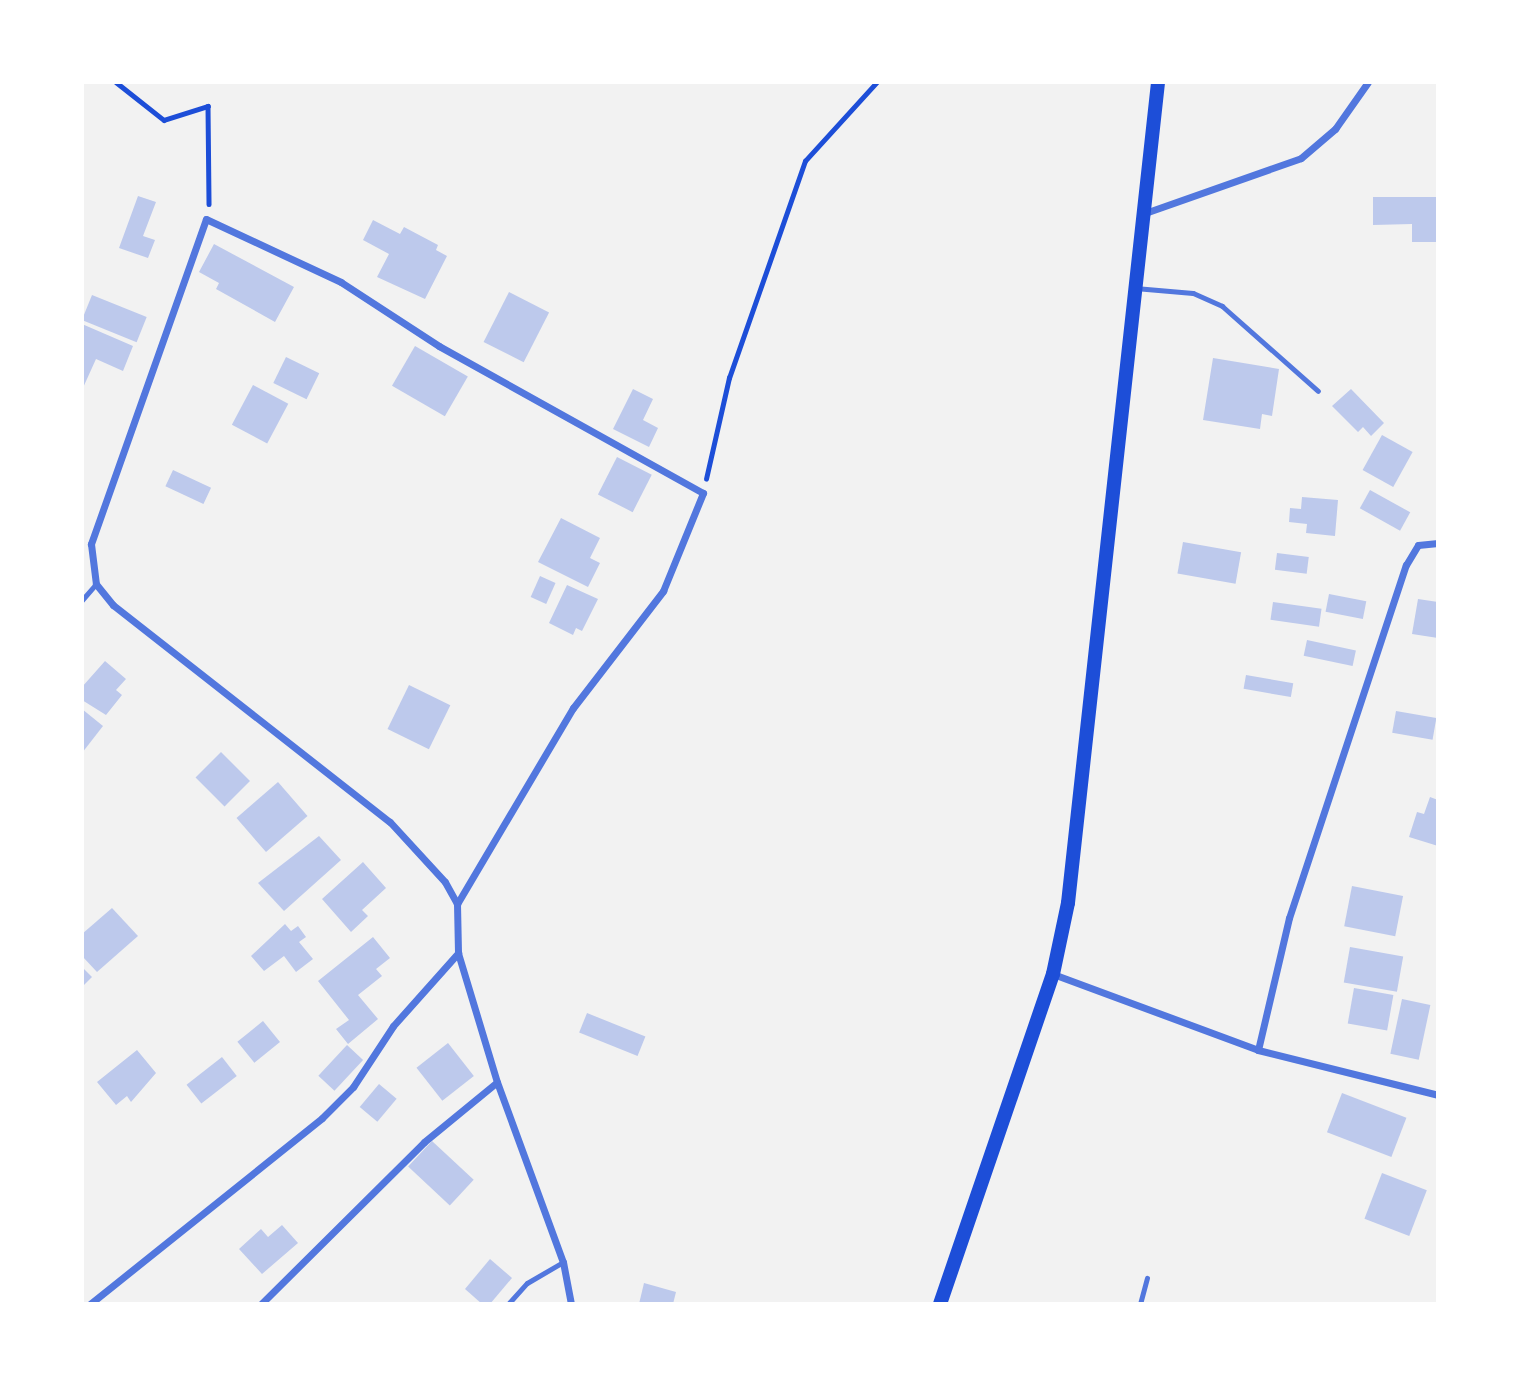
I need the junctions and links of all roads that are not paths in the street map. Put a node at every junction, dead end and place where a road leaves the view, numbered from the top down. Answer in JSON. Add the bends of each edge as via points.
{"nodes":[{"id":1,"x":1158,"y":82,"type":"edge"},
{"id":2,"x":1368,"y":82,"type":"edge"},
{"id":3,"x":1144,"y":214,"type":"junction"},
{"id":4,"x":1135,"y":288,"type":"junction"},
{"id":5,"x":1318,"y":391,"type":"dead end"},
{"id":6,"x":1438,"y":543,"type":"edge"},
{"id":7,"x":96,"y":584,"type":"junction"},
{"id":8,"x":82,"y":600,"type":"edge"},
{"id":9,"x":457,"y":904,"type":"junction"},
{"id":10,"x":458,"y":953,"type":"junction"},
{"id":11,"x":1053,"y":974,"type":"junction"},
{"id":12,"x":1258,"y":1050,"type":"junction"},
{"id":13,"x":497,"y":1082,"type":"junction"},
{"id":14,"x":1438,"y":1095,"type":"edge"},
{"id":15,"x":563,"y":1262,"type":"junction"},
{"id":16,"x":1147,"y":1278,"type":"dead end"},
{"id":17,"x":90,"y":1304,"type":"edge"},
{"id":18,"x":261,"y":1304,"type":"edge"},
{"id":19,"x":508,"y":1304,"type":"edge"},
{"id":20,"x":571,"y":1304,"type":"edge"},
{"id":21,"x":940,"y":1304,"type":"edge"},
{"id":22,"x":1140,"y":1304,"type":"edge"}],
"edges":[{"from":1,"to":3,"type":"main road"},
{"from":2,"to":3,"type":"street","via":[[1335,129],[1301,158]]},
{"from":3,"to":4,"type":"main road"},
{"from":4,"to":5,"type":"lane","via":[[1193,293],[1222,306]]},
{"from":4,"to":11,"type":"main road","via":[[1074,858]]},
{"from":6,"to":12,"type":"street","via":[[1418,545],[1406,565],[1289,918]]},
{"from":7,"to":8,"type":"lane"},
{"from":7,"to":9,"type":"street","via":[[113,605],[390,822],[426,857]]},
{"from":7,"to":9,"type":"street","via":[[91,544],[206,219],[341,282],[439,346],[703,493],[663,591],[573,708]]},
{"from":9,"to":10,"type":"street"},
{"from":10,"to":13,"type":"street"},
{"from":10,"to":17,"type":"street","via":[[393,1026],[353,1087],[322,1118]]},
{"from":11,"to":12,"type":"street"},
{"from":11,"to":21,"type":"main road"},
{"from":12,"to":14,"type":"street"},
{"from":13,"to":15,"type":"street"},
{"from":13,"to":18,"type":"street","via":[[424,1142]]},
{"from":15,"to":19,"type":"lane","via":[[527,1283]]},
{"from":15,"to":20,"type":"street"},
{"from":16,"to":22,"type":"lane"}]}
